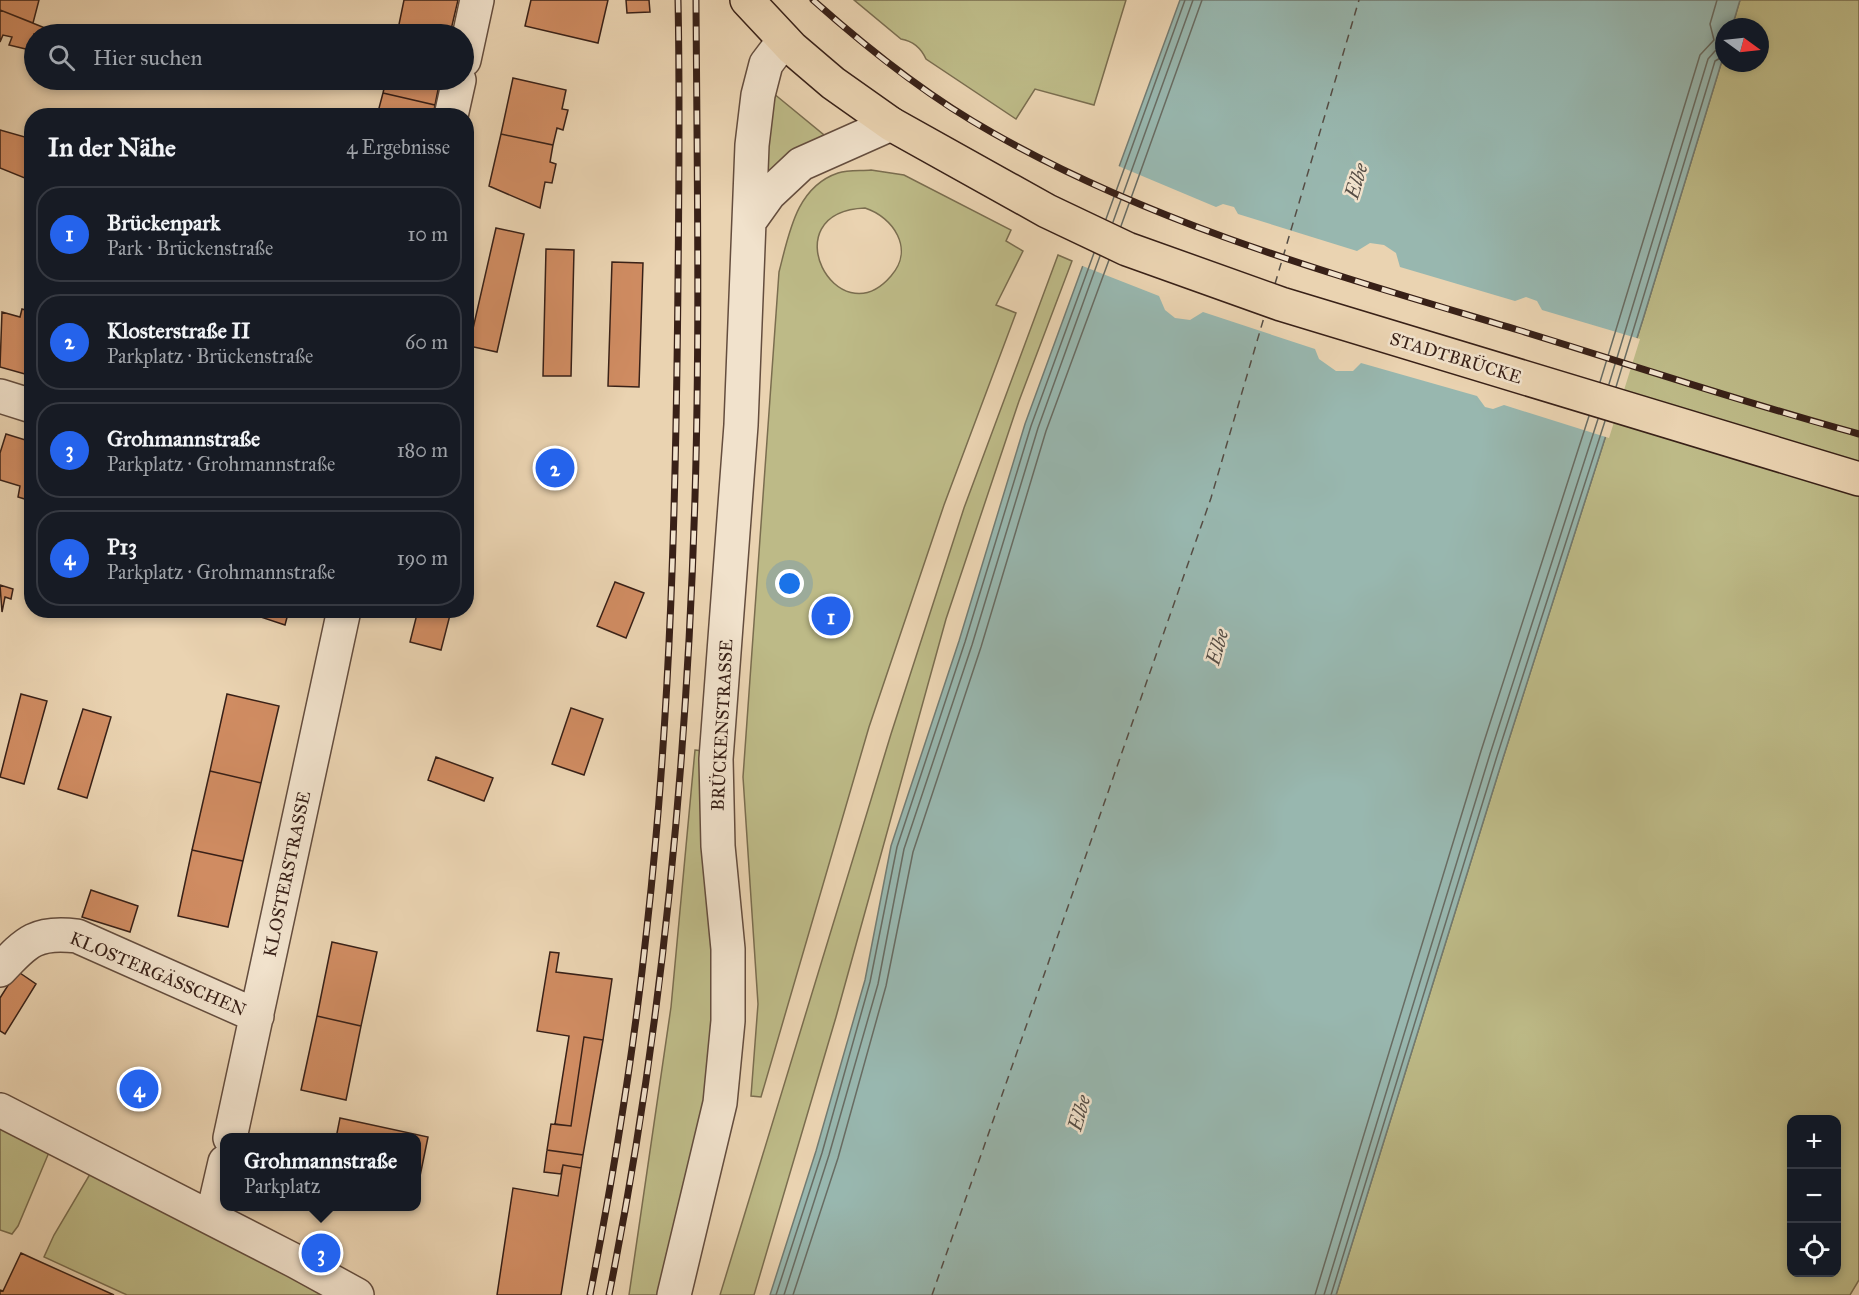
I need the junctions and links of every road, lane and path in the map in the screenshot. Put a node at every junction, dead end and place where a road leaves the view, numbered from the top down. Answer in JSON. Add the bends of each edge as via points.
{"nodes":[{"id":1,"x":477,"y":0,"type":"edge"},
{"id":2,"x":747,"y":0,"type":"edge"},
{"id":3,"x":472,"y":24,"type":"edge"},
{"id":4,"x":784,"y":40,"type":"junction"},
{"id":5,"x":457,"y":90,"type":"edge"},
{"id":6,"x":453,"y":108,"type":"edge"},
{"id":7,"x":891,"y":124,"type":"junction"},
{"id":8,"x":749,"y":222,"type":"junction"},
{"id":9,"x":0,"y":396,"type":"edge"},
{"id":10,"x":24,"y":404,"type":"edge"},
{"id":11,"x":1859,"y":479,"type":"edge"},
{"id":12,"x":342,"y":618,"type":"edge"},
{"id":13,"x":0,"y":970,"type":"edge"},
{"id":14,"x":258,"y":1016,"type":"junction"},
{"id":15,"x":0,"y":1110,"type":"edge"},
{"id":16,"x":231,"y":1133,"type":"edge"},
{"id":17,"x":220,"y":1184,"type":"edge"},
{"id":18,"x":212,"y":1218,"type":"junction"},
{"id":19,"x":357,"y":1295,"type":"edge"},
{"id":20,"x":674,"y":1295,"type":"edge"}],
"edges":[{"from":1,"to":3,"type":"street"},
{"from":2,"to":4,"type":"main road","name":"STADTBRÜCKE"},
{"from":4,"to":7,"type":"main road","name":"STADTBRÜCKE","via":[[833,83]]},
{"from":4,"to":8,"type":"street","name":"BRÜCKENSTRASSE","via":[[766,64],[758,95]]},
{"from":5,"to":6,"type":"street"},
{"from":7,"to":8,"type":"street","via":[[801,164],[768,194]]},
{"from":7,"to":11,"type":"main road","name":"STADTBRÜCKE","via":[[1060,218],[1128,249],[1281,304]]},
{"from":8,"to":20,"type":"street","name":"BRÜCKENSTRASSE","via":[[741,425],[716,759],[718,846],[728,950],[728,1021],[720,1103]]},
{"from":9,"to":10,"type":"street"},
{"from":12,"to":14,"type":"street","name":"KLOSTERSTRASSE"},
{"from":13,"to":14,"type":"street","name":"KLOSTERGÄSSCHEN","via":[[34,938],[52,933],[77,936]]},
{"from":14,"to":16,"type":"street","name":"KLOSTERSTRASSE"},
{"from":15,"to":18,"type":"street"},
{"from":17,"to":18,"type":"street"},
{"from":18,"to":19,"type":"street"}]}
